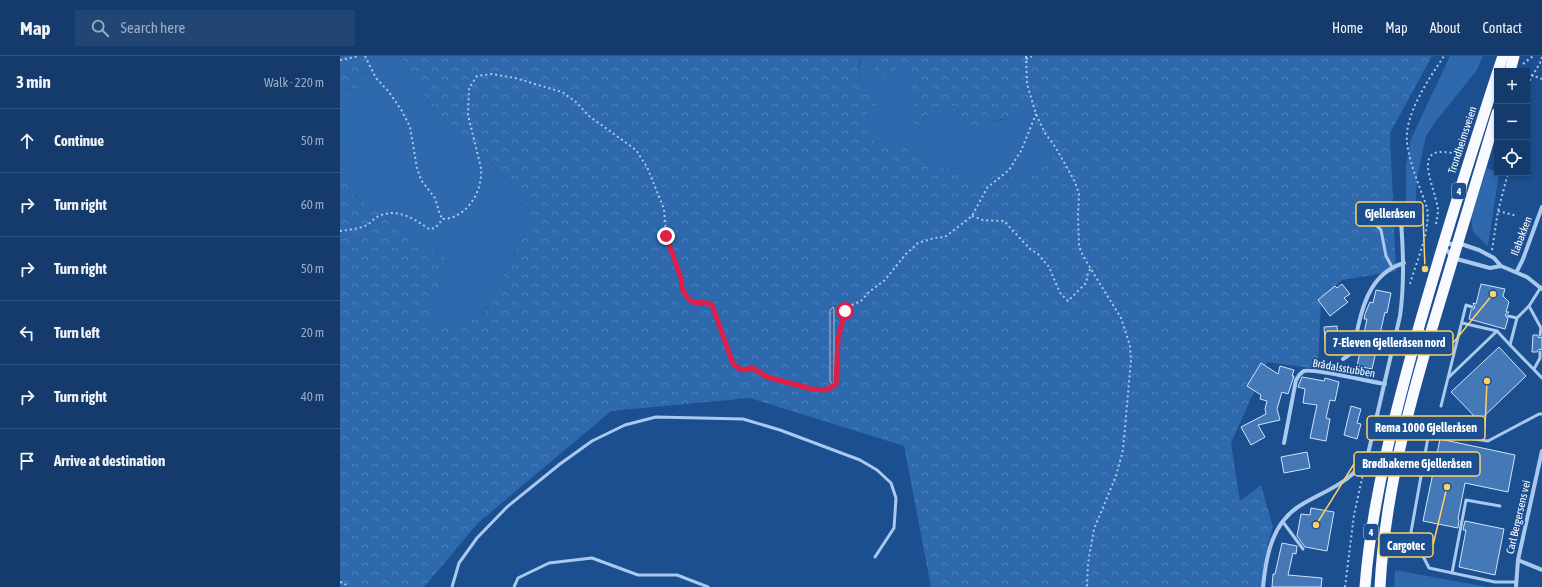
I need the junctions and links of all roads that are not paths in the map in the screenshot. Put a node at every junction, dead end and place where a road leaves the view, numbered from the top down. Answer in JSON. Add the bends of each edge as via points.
{"nodes":[{"id":1,"x":1503,"y":56,"type":"edge"},
{"id":2,"x":1514,"y":56,"type":"edge"},
{"id":3,"x":1499,"y":68,"type":"edge"},
{"id":4,"x":1511,"y":68,"type":"edge"},
{"id":5,"x":1494,"y":84,"type":"edge"},
{"id":6,"x":1494,"y":123,"type":"edge"},
{"id":7,"x":1542,"y":207,"type":"edge"},
{"id":8,"x":1400,"y":208,"type":"dead end"},
{"id":9,"x":1374,"y":223,"type":"dead end"},
{"id":10,"x":1458,"y":242,"type":"junction"},
{"id":11,"x":1443,"y":245,"type":"junction"},
{"id":12,"x":1453,"y":258,"type":"junction"},
{"id":13,"x":1404,"y":263,"type":"junction"},
{"id":14,"x":1501,"y":266,"type":"junction"},
{"id":15,"x":1392,"y":267,"type":"junction"},
{"id":16,"x":1516,"y":271,"type":"junction"},
{"id":17,"x":1541,"y":288,"type":"edge"},
{"id":18,"x":1530,"y":306,"type":"junction"},
{"id":19,"x":1472,"y":307,"type":"dead end"},
{"id":20,"x":1508,"y":316,"type":"dead end"},
{"id":21,"x":1517,"y":318,"type":"junction"},
{"id":22,"x":1462,"y":323,"type":"junction"},
{"id":23,"x":1497,"y":332,"type":"junction"},
{"id":24,"x":1540,"y":335,"type":"dead end"},
{"id":25,"x":1510,"y":345,"type":"junction"},
{"id":26,"x":1540,"y":352,"type":"dead end"},
{"id":27,"x":1344,"y":359,"type":"dead end"},
{"id":28,"x":1534,"y":369,"type":"junction"},
{"id":29,"x":1448,"y":377,"type":"junction"},
{"id":30,"x":1542,"y":378,"type":"edge"},
{"id":31,"x":1385,"y":384,"type":"junction"},
{"id":32,"x":1441,"y":406,"type":"dead end"},
{"id":33,"x":1542,"y":414,"type":"edge"},
{"id":34,"x":1284,"y":443,"type":"dead end"},
{"id":35,"x":1542,"y":453,"type":"edge"},
{"id":36,"x":1500,"y":506,"type":"dead end"},
{"id":37,"x":1283,"y":522,"type":"junction"},
{"id":38,"x":1303,"y":549,"type":"dead end"},
{"id":39,"x":875,"y":557,"type":"dead end"},
{"id":40,"x":1518,"y":560,"type":"junction"},
{"id":41,"x":1542,"y":570,"type":"edge"},
{"id":42,"x":1452,"y":573,"type":"junction"},
{"id":43,"x":1515,"y":582,"type":"junction"},
{"id":44,"x":452,"y":587,"type":"edge"},
{"id":45,"x":514,"y":587,"type":"edge"},
{"id":46,"x":708,"y":587,"type":"edge"},
{"id":47,"x":1263,"y":587,"type":"edge"},
{"id":48,"x":1365,"y":587,"type":"edge"},
{"id":49,"x":1380,"y":587,"type":"edge"},
{"id":50,"x":1516,"y":587,"type":"edge"}],
"edges":[{"from":1,"to":3,"type":"highway"},
{"from":2,"to":4,"type":"highway"},
{"from":5,"to":11,"type":"highway","name":"Trondheimsveien","number":"4"},
{"from":6,"to":10,"type":"highway","number":"4"},
{"from":7,"to":16,"type":"street","name":"Ilabakken"},
{"from":8,"to":13,"type":"street","name":"Brådalsstubben"},
{"from":9,"to":15,"type":"lane","via":[[1381,230],[1386,256]]},
{"from":10,"to":11,"type":"street"},
{"from":10,"to":12,"type":"highway","number":"4"},
{"from":10,"to":14,"type":"street","via":[[1491,257]]},
{"from":11,"to":12,"type":"street"},
{"from":11,"to":48,"type":"highway","name":"Trondheimsveien","number":"4","via":[[1390,434],[1372,522]]},
{"from":12,"to":14,"type":"street","via":[[1490,268]]},
{"from":12,"to":49,"type":"highway","number":"4","via":[[1402,438],[1388,512]]},
{"from":13,"to":15,"type":"street","name":"Brådalsstubben"},
{"from":13,"to":31,"type":"street","name":"Brådalsstubben","via":[[1403,299]]},
{"from":14,"to":16,"type":"street"},
{"from":15,"to":27,"type":"street","name":"Brådalsstubben","via":[[1381,276],[1368,295],[1352,352]]},
{"from":16,"to":17,"type":"street"},
{"from":17,"to":18,"type":"lane"},
{"from":18,"to":21,"type":"lane"},
{"from":18,"to":24,"type":"lane","via":[[1540,328]]},
{"from":19,"to":22,"type":"lane","via":[[1466,305]]},
{"from":20,"to":21,"type":"lane"},
{"from":21,"to":25,"type":"lane"},
{"from":22,"to":23,"type":"lane"},
{"from":22,"to":29,"type":"lane"},
{"from":23,"to":25,"type":"lane"},
{"from":23,"to":29,"type":"lane"},
{"from":25,"to":28,"type":"lane"},
{"from":26,"to":28,"type":"lane"},
{"from":28,"to":30,"type":"lane"},
{"from":29,"to":32,"type":"lane"},
{"from":31,"to":34,"type":"street","name":"Brådalsstubben","via":[[1318,371],[1302,372],[1296,380]]},
{"from":31,"to":37,"type":"street","name":"Brådalsstubben","via":[[1365,462],[1350,478],[1300,505]]},
{"from":33,"to":42,"type":"lane","via":[[1488,441],[1429,432],[1411,532],[1429,568]]},
{"from":35,"to":40,"type":"street","name":"Carl Bergersens vei"},
{"from":36,"to":42,"type":"lane","via":[[1466,500]]},
{"from":37,"to":38,"type":"lane"},
{"from":37,"to":47,"type":"street","name":"Brådalsstubben","via":[[1273,537],[1266,558]]},
{"from":39,"to":44,"type":"lane","via":[[894,528],[896,498],[891,483],[877,470],[860,460],[743,419],[656,417],[625,425],[592,440],[507,507],[477,538],[459,563]]},
{"from":40,"to":41,"type":"street"},
{"from":40,"to":43,"type":"street","name":"Carl Bergersens vei"},
{"from":42,"to":43,"type":"lane","via":[[1495,582]]},
{"from":43,"to":50,"type":"street","name":"Carl Bergersens vei"},
{"from":45,"to":46,"type":"lane","via":[[518,578],[549,563],[592,558],[638,575],[676,575]]}]}
